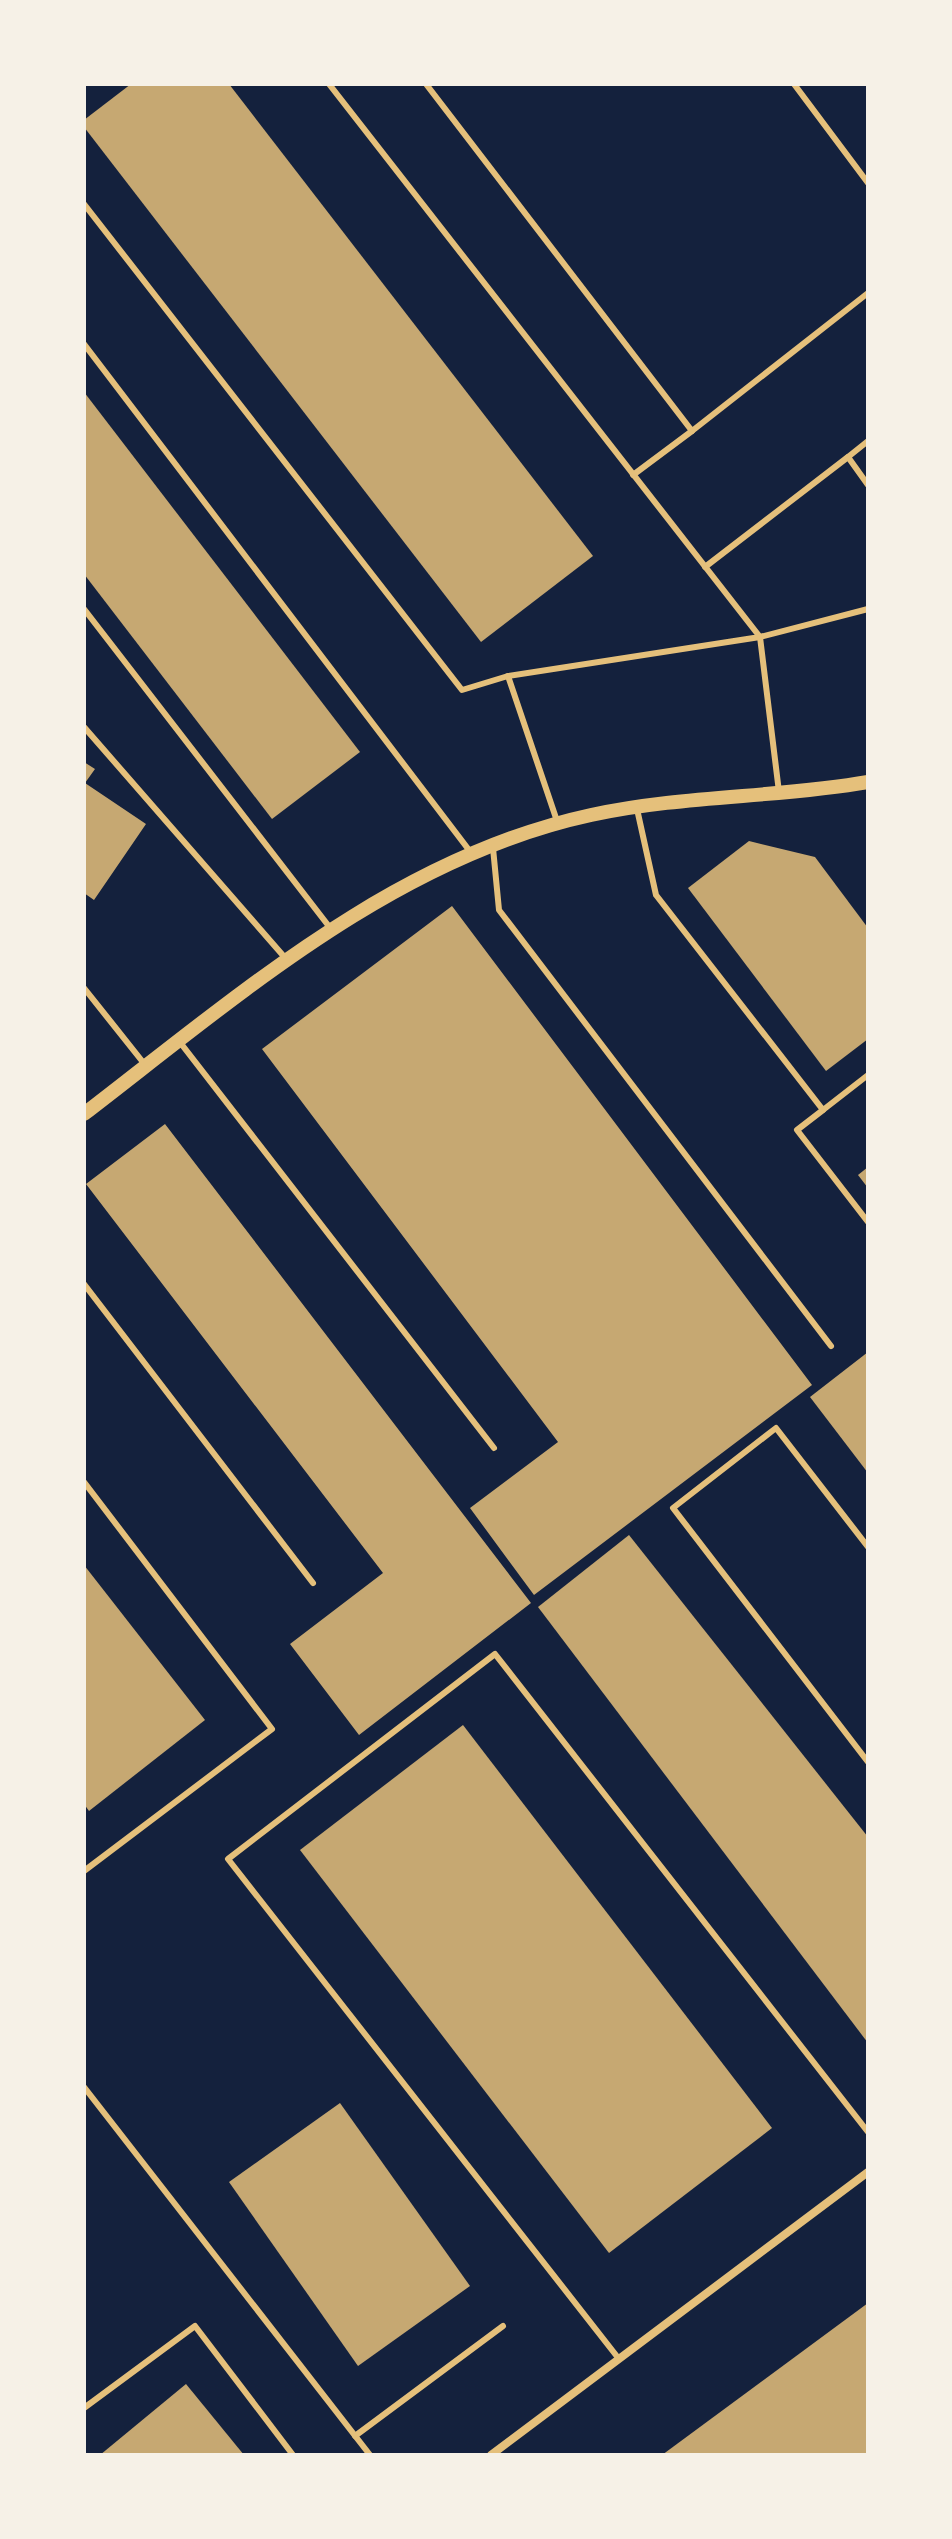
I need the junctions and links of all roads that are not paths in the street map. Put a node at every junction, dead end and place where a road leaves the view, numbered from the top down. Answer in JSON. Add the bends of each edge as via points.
{"nodes":[{"id":1,"x":329,"y":84,"type":"edge"},
{"id":2,"x":426,"y":84,"type":"edge"},
{"id":3,"x":795,"y":84,"type":"edge"},
{"id":4,"x":868,"y":183,"type":"edge"},
{"id":5,"x":84,"y":204,"type":"edge"},
{"id":6,"x":868,"y":293,"type":"edge"},
{"id":7,"x":84,"y":344,"type":"edge"},
{"id":8,"x":692,"y":431,"type":"junction"},
{"id":9,"x":868,"y":441,"type":"edge"},
{"id":10,"x":848,"y":457,"type":"junction"},
{"id":11,"x":633,"y":475,"type":"junction"},
{"id":12,"x":868,"y":485,"type":"edge"},
{"id":13,"x":705,"y":567,"type":"junction"},
{"id":14,"x":84,"y":609,"type":"edge"},
{"id":15,"x":868,"y":609,"type":"edge"},
{"id":16,"x":760,"y":637,"type":"junction"},
{"id":17,"x":508,"y":676,"type":"junction"},
{"id":18,"x":84,"y":727,"type":"edge"},
{"id":19,"x":867,"y":784,"type":"edge"},
{"id":20,"x":779,"y":792,"type":"junction"},
{"id":21,"x":637,"y":806,"type":"junction"},
{"id":22,"x":558,"y":824,"type":"junction"},
{"id":23,"x":493,"y":844,"type":"junction"},
{"id":24,"x":472,"y":854,"type":"junction"},
{"id":25,"x":332,"y":931,"type":"junction"},
{"id":26,"x":287,"y":960,"type":"junction"},
{"id":27,"x":84,"y":988,"type":"edge"},
{"id":28,"x":179,"y":1041,"type":"junction"},
{"id":29,"x":146,"y":1066,"type":"junction"},
{"id":30,"x":868,"y":1075,"type":"edge"},
{"id":31,"x":823,"y":1110,"type":"junction"},
{"id":32,"x":84,"y":1114,"type":"edge"},
{"id":33,"x":868,"y":1222,"type":"edge"},
{"id":34,"x":84,"y":1284,"type":"edge"},
{"id":35,"x":831,"y":1346,"type":"dead end"},
{"id":36,"x":494,"y":1448,"type":"dead end"},
{"id":37,"x":84,"y":1482,"type":"edge"},
{"id":38,"x":868,"y":1547,"type":"edge"},
{"id":39,"x":313,"y":1583,"type":"dead end"},
{"id":40,"x":868,"y":1762,"type":"edge"},
{"id":41,"x":84,"y":1871,"type":"edge"},
{"id":42,"x":84,"y":2087,"type":"edge"},
{"id":43,"x":868,"y":2132,"type":"edge"},
{"id":44,"x":868,"y":2172,"type":"edge"},
{"id":45,"x":503,"y":2326,"type":"dead end"},
{"id":46,"x":619,"y":2359,"type":"junction"},
{"id":47,"x":84,"y":2408,"type":"edge"},
{"id":48,"x":355,"y":2436,"type":"junction"},
{"id":49,"x":293,"y":2455,"type":"edge"},
{"id":50,"x":370,"y":2455,"type":"edge"},
{"id":51,"x":491,"y":2455,"type":"edge"}],
"edges":[{"from":1,"to":11,"type":"lane"},
{"from":2,"to":8,"type":"lane"},
{"from":3,"to":4,"type":"lane"},
{"from":5,"to":17,"type":"lane","via":[[462,690]]},
{"from":6,"to":8,"type":"lane"},
{"from":7,"to":24,"type":"lane"},
{"from":8,"to":11,"type":"lane"},
{"from":9,"to":10,"type":"lane"},
{"from":10,"to":12,"type":"lane"},
{"from":10,"to":13,"type":"lane"},
{"from":11,"to":13,"type":"lane"},
{"from":13,"to":16,"type":"lane"},
{"from":14,"to":25,"type":"lane"},
{"from":15,"to":16,"type":"lane"},
{"from":16,"to":17,"type":"lane"},
{"from":16,"to":20,"type":"lane"},
{"from":17,"to":22,"type":"lane"},
{"from":18,"to":26,"type":"lane"},
{"from":19,"to":20,"type":"street"},
{"from":20,"to":21,"type":"street"},
{"from":21,"to":22,"type":"street"},
{"from":21,"to":31,"type":"lane","via":[[656,895]]},
{"from":22,"to":23,"type":"street"},
{"from":23,"to":24,"type":"street"},
{"from":23,"to":35,"type":"lane","via":[[499,910]]},
{"from":24,"to":25,"type":"street","via":[[404,886]]},
{"from":25,"to":26,"type":"street"},
{"from":26,"to":28,"type":"street"},
{"from":27,"to":29,"type":"lane"},
{"from":28,"to":29,"type":"street"},
{"from":28,"to":36,"type":"lane"},
{"from":29,"to":32,"type":"street"},
{"from":30,"to":31,"type":"lane"},
{"from":31,"to":33,"type":"lane","via":[[797,1130]]},
{"from":34,"to":39,"type":"lane"},
{"from":37,"to":41,"type":"lane","via":[[272,1729]]},
{"from":38,"to":40,"type":"lane","via":[[776,1428],[673,1508]]},
{"from":42,"to":48,"type":"lane"},
{"from":43,"to":46,"type":"lane","via":[[495,1654],[228,1859]]},
{"from":44,"to":46,"type":"street"},
{"from":45,"to":48,"type":"lane"},
{"from":46,"to":51,"type":"street"},
{"from":47,"to":49,"type":"lane","via":[[195,2326]]},
{"from":48,"to":50,"type":"lane"}]}
